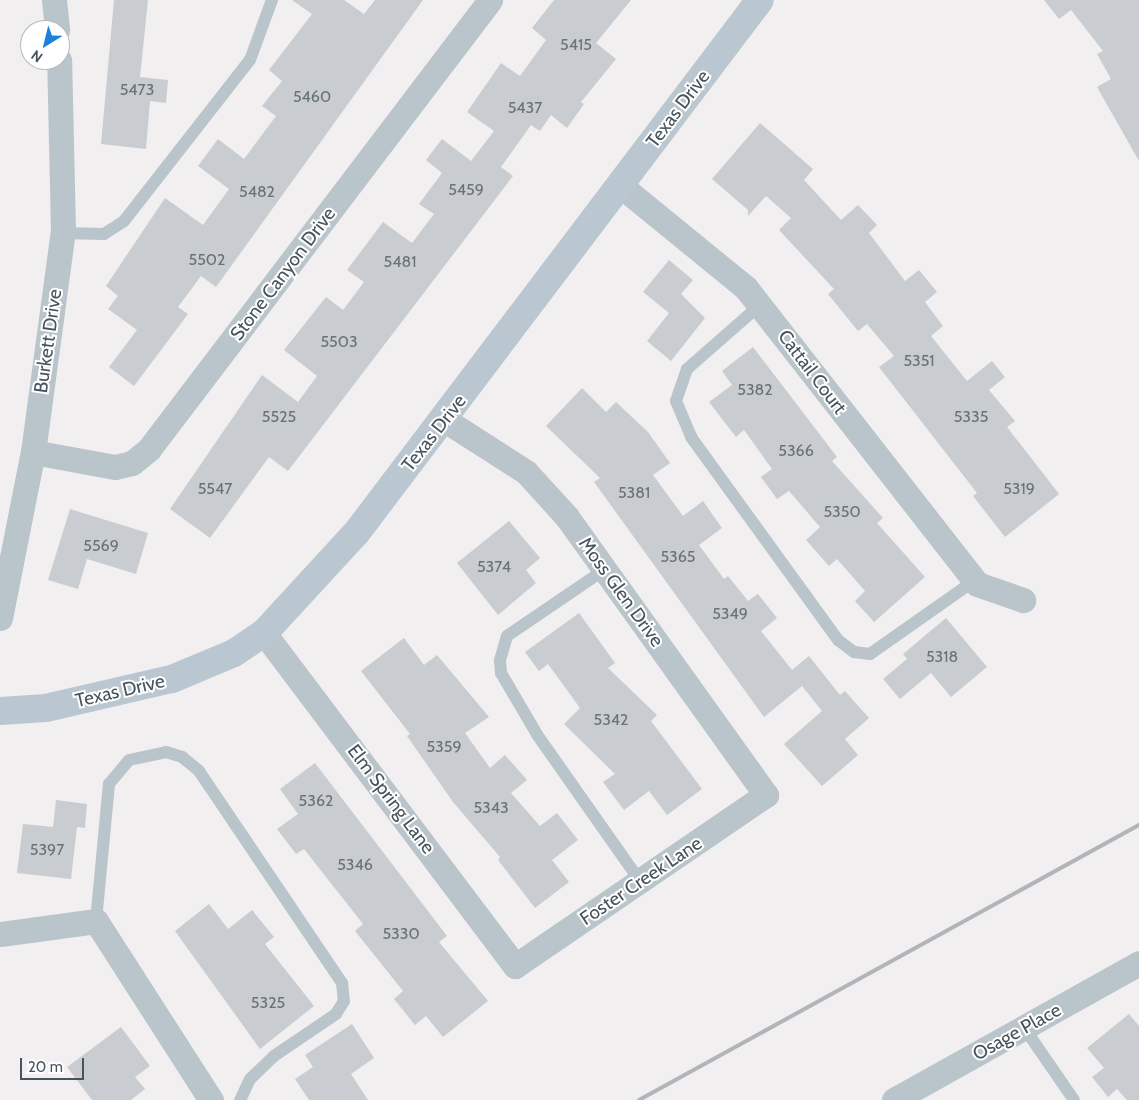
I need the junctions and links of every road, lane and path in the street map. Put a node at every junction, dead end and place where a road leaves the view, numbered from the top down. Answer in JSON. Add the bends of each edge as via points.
{"nodes":[{"id":1,"x":54,"y":0,"type":"edge"},
{"id":2,"x":272,"y":0,"type":"edge"},
{"id":3,"x":490,"y":0,"type":"edge"},
{"id":4,"x":760,"y":0,"type":"edge"},
{"id":5,"x":56,"y":20,"type":"edge"},
{"id":6,"x":60,"y":70,"type":"edge"},
{"id":7,"x":621,"y":186,"type":"junction"},
{"id":8,"x":62,"y":233,"type":"junction"},
{"id":9,"x":760,"y":305,"type":"junction"},
{"id":10,"x":444,"y":420,"type":"junction"},
{"id":11,"x":33,"y":452,"type":"junction"},
{"id":12,"x":6,"y":545,"type":"edge"},
{"id":13,"x":604,"y":570,"type":"junction"},
{"id":14,"x":976,"y":583,"type":"junction"},
{"id":15,"x":1023,"y":600,"type":"dead end"},
{"id":16,"x":0,"y":618,"type":"edge"},
{"id":17,"x":264,"y":633,"type":"junction"},
{"id":18,"x":0,"y":711,"type":"edge"},
{"id":19,"x":766,"y":795,"type":"joint"},
{"id":20,"x":640,"y":882,"type":"junction"},
{"id":21,"x":96,"y":921,"type":"junction"},
{"id":22,"x":0,"y":934,"type":"edge"},
{"id":23,"x":1139,"y":962,"type":"edge"},
{"id":24,"x":515,"y":966,"type":"joint"},
{"id":25,"x":1025,"y":1029,"type":"junction"},
{"id":26,"x":211,"y":1100,"type":"edge"},
{"id":27,"x":240,"y":1100,"type":"edge"},
{"id":28,"x":894,"y":1100,"type":"edge"},
{"id":29,"x":1074,"y":1100,"type":"edge"}],
"edges":[{"from":1,"to":5,"type":"street"},
{"from":2,"to":8,"type":"lane","via":[[250,60],[124,221],[104,234]]},
{"from":3,"to":11,"type":"street","name":"Stone Canyon Drive","via":[[149,449],[132,463],[115,467]]},
{"from":4,"to":7,"type":"street","name":"Texas Drive"},
{"from":6,"to":8,"type":"street","name":"Burkett Drive"},
{"from":7,"to":9,"type":"street","name":"Cattail Court"},
{"from":7,"to":10,"type":"street","name":"Texas Drive"},
{"from":8,"to":11,"type":"street","name":"Burkett Drive"},
{"from":9,"to":14,"type":"street","name":"Cattail Court"},
{"from":9,"to":14,"type":"lane","via":[[687,369],[676,401],[691,437],[838,640],[854,652],[870,654]]},
{"from":10,"to":13,"type":"street","name":"Moss Glen Drive","via":[[526,472]]},
{"from":10,"to":17,"type":"street","name":"Texas Drive","via":[[357,532]]},
{"from":11,"to":12,"type":"street","name":"Burkett Drive"},
{"from":12,"to":16,"type":"street","name":"Burkett Drive"},
{"from":13,"to":19,"type":"street","name":"Moss Glen Drive"},
{"from":13,"to":20,"type":"lane","via":[[507,636],[500,662],[501,673],[538,736]]},
{"from":14,"to":15,"type":"street"},
{"from":17,"to":18,"type":"street","name":"Texas Drive","via":[[234,653],[172,679],[46,708]]},
{"from":17,"to":24,"type":"street","name":"Elm Spring Lane"},
{"from":19,"to":20,"type":"street","name":"Foster Creek Lane"},
{"from":20,"to":24,"type":"street","name":"Foster Creek Lane"},
{"from":21,"to":22,"type":"street"},
{"from":21,"to":26,"type":"street"},
{"from":21,"to":27,"type":"lane","via":[[109,784],[129,760],[166,752],[182,757],[199,771],[342,983],[344,1001],[336,1014],[274,1056],[250,1079]]},
{"from":23,"to":25,"type":"street","name":"Osage Place"},
{"from":25,"to":28,"type":"street","name":"Osage Place"},
{"from":25,"to":29,"type":"lane"}]}
